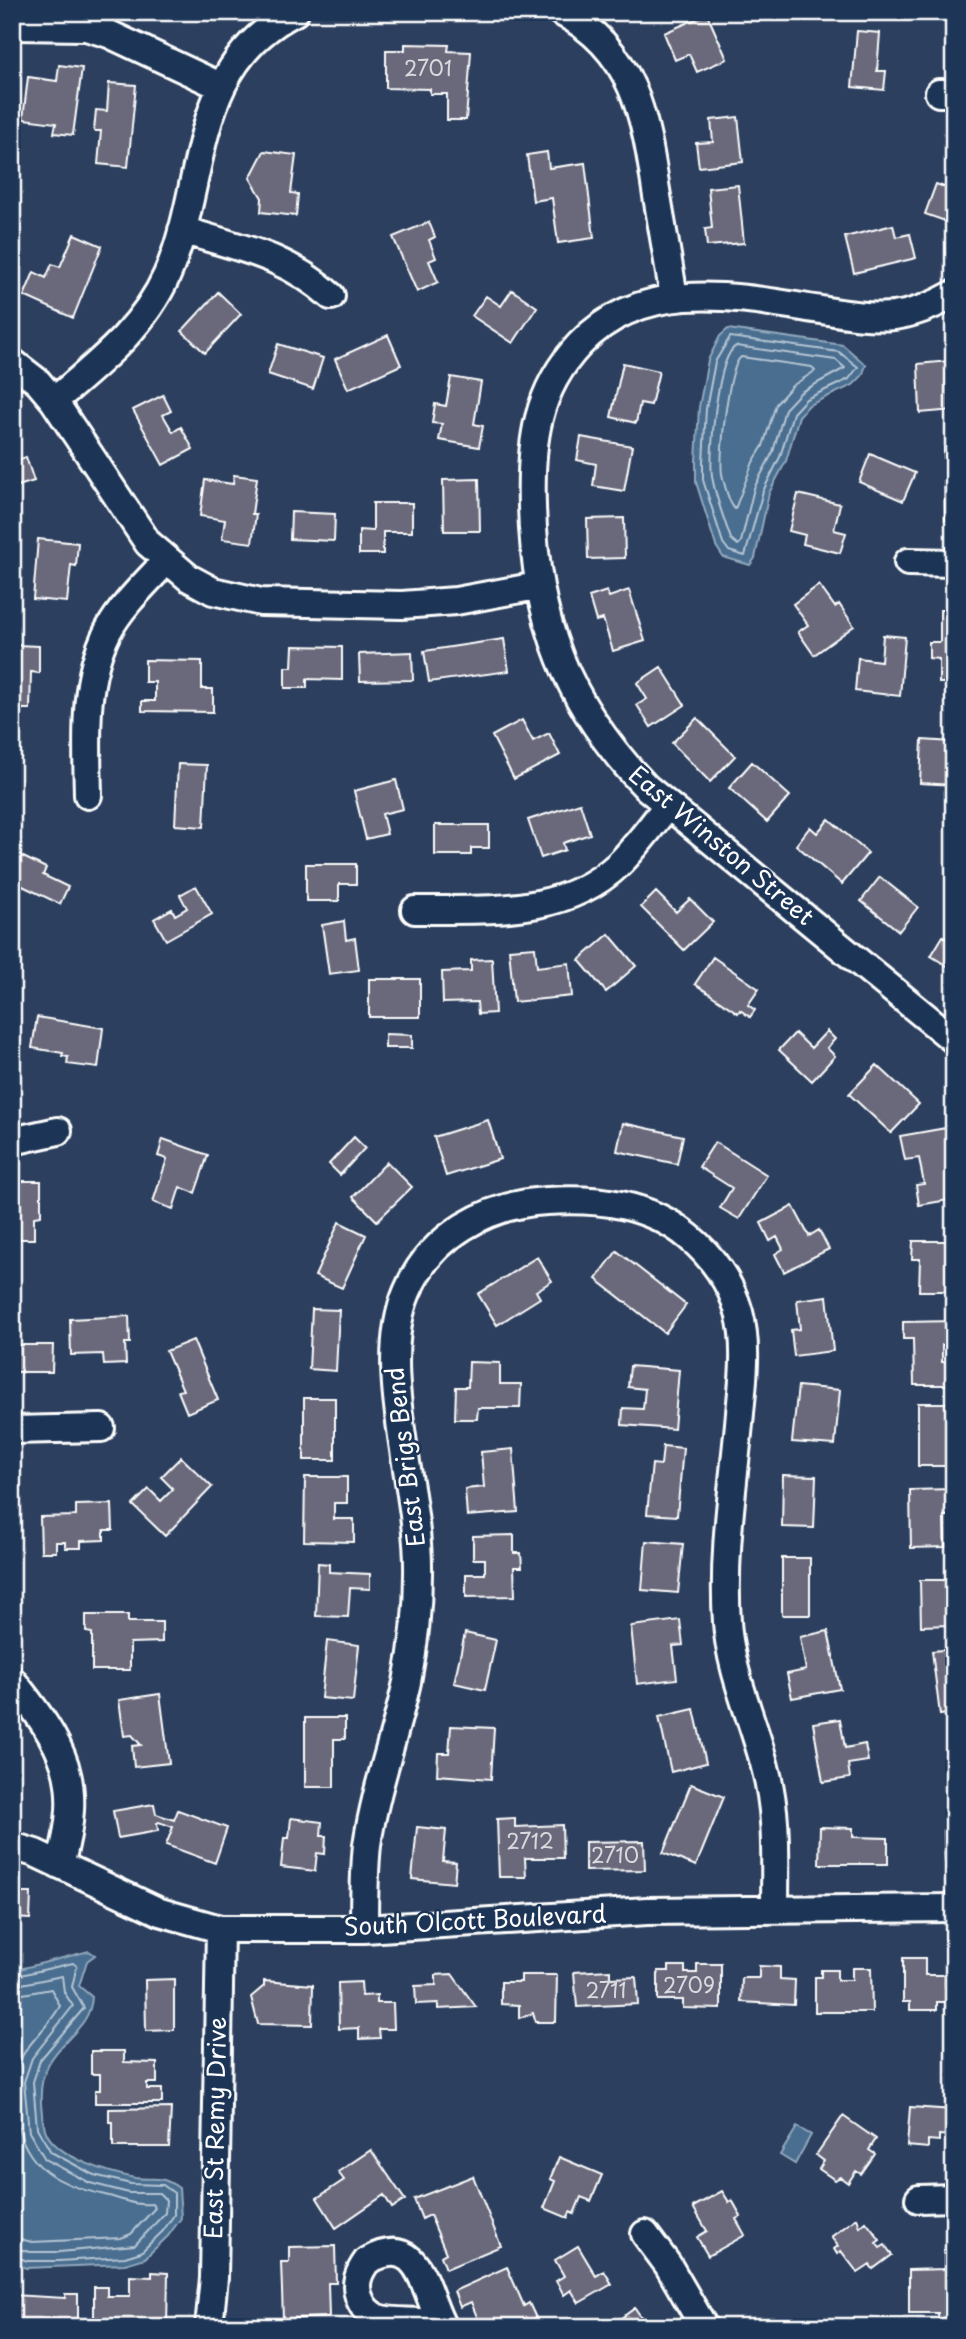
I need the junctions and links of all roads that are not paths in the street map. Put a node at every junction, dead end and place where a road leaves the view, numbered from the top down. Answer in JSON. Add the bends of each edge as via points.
{"nodes":[{"id":1,"x":295,"y":12,"type":"edge"},
{"id":2,"x":561,"y":12,"type":"edge"},
{"id":3,"x":12,"y":26,"type":"edge"},
{"id":4,"x":220,"y":86,"type":"junction"},
{"id":5,"x":183,"y":230,"type":"junction"},
{"id":6,"x":954,"y":294,"type":"edge"},
{"id":7,"x":331,"y":296,"type":"dead end"},
{"id":8,"x":674,"y":297,"type":"junction"},
{"id":9,"x":12,"y":362,"type":"edge"},
{"id":10,"x":54,"y":401,"type":"junction"},
{"id":11,"x":166,"y":561,"type":"junction"},
{"id":12,"x":908,"y":562,"type":"dead end"},
{"id":13,"x":954,"y":563,"type":"edge"},
{"id":14,"x":537,"y":586,"type":"junction"},
{"id":15,"x":88,"y":795,"type":"dead end"},
{"id":16,"x":667,"y":806,"type":"junction"},
{"id":17,"x":415,"y":910,"type":"dead end"},
{"id":18,"x":954,"y":1040,"type":"edge"},
{"id":19,"x":58,"y":1131,"type":"dead end"},
{"id":20,"x":12,"y":1141,"type":"edge"},
{"id":21,"x":101,"y":1428,"type":"dead end"},
{"id":22,"x":12,"y":1430,"type":"edge"},
{"id":23,"x":12,"y":1680,"type":"edge"},
{"id":24,"x":12,"y":1846,"type":"edge"},
{"id":25,"x":60,"y":1866,"type":"junction"},
{"id":26,"x":954,"y":1908,"type":"edge"},
{"id":27,"x":775,"y":1909,"type":"junction"},
{"id":28,"x":220,"y":1928,"type":"junction"},
{"id":29,"x":365,"y":1929,"type":"junction"},
{"id":30,"x":919,"y":2199,"type":"dead end"},
{"id":31,"x":954,"y":2199,"type":"edge"},
{"id":32,"x":645,"y":2234,"type":"dead end"},
{"id":33,"x":209,"y":2327,"type":"edge"},
{"id":34,"x":704,"y":2327,"type":"edge"}],
"edges":[{"from":1,"to":4,"type":"street","via":[[253,42]]},
{"from":2,"to":8,"type":"street","via":[[608,49],[634,90],[645,120]]},
{"from":3,"to":4,"type":"street","via":[[74,26],[109,34]]},
{"from":4,"to":5,"type":"street","via":[[205,126]]},
{"from":5,"to":7,"type":"street","via":[[279,260],[305,273]]},
{"from":5,"to":10,"type":"street","via":[[166,277],[142,317]]},
{"from":6,"to":8,"type":"street","name":"East Winston Street","via":[[917,311],[871,317],[736,297]]},
{"from":8,"to":14,"type":"street","name":"East Winston Street","via":[[642,304],[603,324],[569,356],[548,389],[538,414],[531,458]]},
{"from":9,"to":10,"type":"street"},
{"from":10,"to":11,"type":"street","via":[[148,543]]},
{"from":11,"to":14,"type":"street","via":[[213,591],[261,602],[426,604]]},
{"from":11,"to":15,"type":"street","via":[[119,614],[99,651],[89,695]]},
{"from":12,"to":13,"type":"street"},
{"from":14,"to":16,"type":"street","name":"East Winston Street","via":[[551,637],[583,707],[624,765]]},
{"from":16,"to":17,"type":"street","via":[[618,864],[581,891],[519,908]]},
{"from":16,"to":18,"type":"street","name":"East Winston Street"},
{"from":19,"to":20,"type":"street"},
{"from":21,"to":22,"type":"street"},
{"from":23,"to":25,"type":"street","via":[[46,1723],[66,1763],[71,1805]]},
{"from":24,"to":25,"type":"street","name":"South Olcott Boulevard"},
{"from":25,"to":28,"type":"street","name":"South Olcott Boulevard","via":[[160,1912]]},
{"from":26,"to":27,"type":"street","name":"South Olcott Boulevard"},
{"from":27,"to":29,"type":"street","name":"South Olcott Boulevard","via":[[647,1911]]},
{"from":27,"to":29,"type":"street","name":"East Brigs Bend","via":[[773,1803],[732,1661],[727,1626],[725,1589],[744,1365],[739,1313],[716,1264],[678,1227],[634,1207],[569,1200],[512,1205],[484,1213],[459,1229],[417,1270],[400,1314],[394,1372],[415,1502],[419,1572],[407,1682],[368,1845]]},
{"from":28,"to":29,"type":"street","name":"South Olcott Boulevard"},
{"from":28,"to":33,"type":"street","name":"East St Remy Drive","via":[[214,2278]]},
{"from":30,"to":31,"type":"street"},
{"from":32,"to":34,"type":"street"}]}
